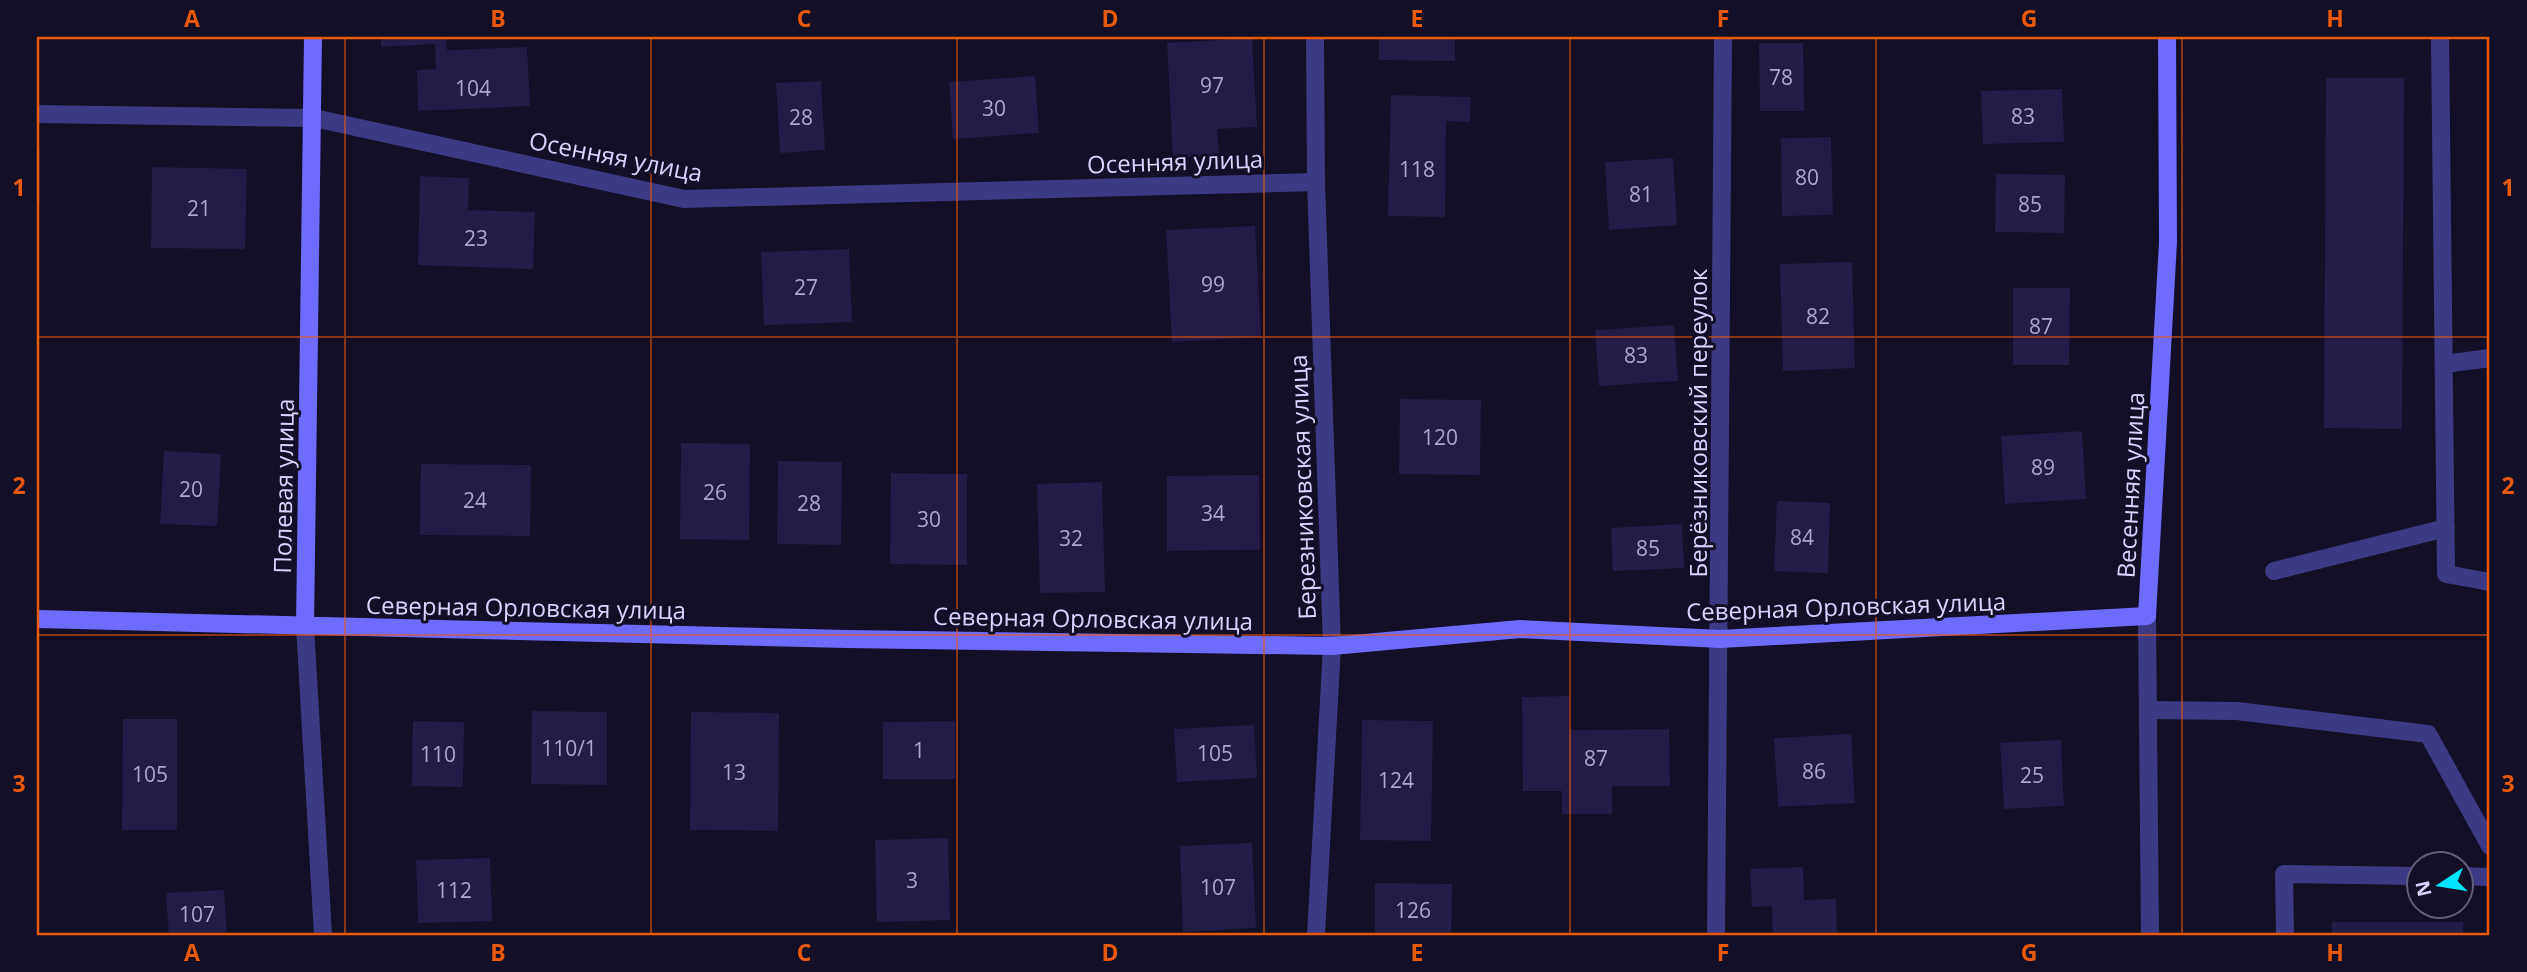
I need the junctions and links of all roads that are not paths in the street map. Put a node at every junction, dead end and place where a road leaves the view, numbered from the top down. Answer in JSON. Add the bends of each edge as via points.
{"nodes":[{"id":1,"x":313,"y":37,"type":"edge"},
{"id":2,"x":1315,"y":37,"type":"edge"},
{"id":3,"x":1723,"y":37,"type":"edge"},
{"id":4,"x":2167,"y":37,"type":"edge"},
{"id":5,"x":2440,"y":37,"type":"edge"},
{"id":6,"x":37,"y":114,"type":"edge"},
{"id":7,"x":313,"y":118,"type":"junction"},
{"id":8,"x":1316,"y":181,"type":"junction"},
{"id":9,"x":2490,"y":358,"type":"edge"},
{"id":10,"x":2444,"y":364,"type":"junction"},
{"id":11,"x":2446,"y":527,"type":"junction"},
{"id":12,"x":2274,"y":571,"type":"dead end"},
{"id":13,"x":2490,"y":582,"type":"edge"},
{"id":14,"x":2147,"y":616,"type":"junction"},
{"id":15,"x":37,"y":619,"type":"edge"},
{"id":16,"x":305,"y":626,"type":"junction"},
{"id":17,"x":1720,"y":639,"type":"junction"},
{"id":18,"x":1332,"y":646,"type":"junction"},
{"id":19,"x":2148,"y":710,"type":"junction"},
{"id":20,"x":2490,"y":846,"type":"edge"},
{"id":21,"x":2404,"y":876,"type":"edge"},
{"id":22,"x":323,"y":935,"type":"edge"},
{"id":23,"x":1316,"y":935,"type":"edge"},
{"id":24,"x":1716,"y":935,"type":"edge"},
{"id":25,"x":2150,"y":935,"type":"edge"},
{"id":26,"x":2285,"y":935,"type":"edge"}],
"edges":[{"from":1,"to":7,"type":"street","name":"Полевая улица"},
{"from":2,"to":8,"type":"street","name":"Березниковская улица"},
{"from":3,"to":17,"type":"street","name":"Берёзниковский переулок"},
{"from":4,"to":14,"type":"street","name":"Весенняя улица","via":[[2168,242]]},
{"from":5,"to":10,"type":"street"},
{"from":6,"to":7,"type":"street","name":"Осенняя улица"},
{"from":7,"to":8,"type":"street","name":"Осенняя улица","via":[[684,199]]},
{"from":7,"to":16,"type":"street","name":"Полевая улица"},
{"from":8,"to":18,"type":"street","name":"Березниковская улица"},
{"from":9,"to":10,"type":"street"},
{"from":10,"to":11,"type":"street"},
{"from":11,"to":12,"type":"street"},
{"from":11,"to":13,"type":"street","via":[[2446,575]]},
{"from":14,"to":17,"type":"street","name":"Северная Орловская улица"},
{"from":14,"to":19,"type":"street","name":"Весенняя улица"},
{"from":15,"to":16,"type":"street","name":"Северная Орловская улица"},
{"from":16,"to":18,"type":"street","name":"Северная Орловская улица"},
{"from":16,"to":22,"type":"street","name":"Полевая улица"},
{"from":17,"to":18,"type":"street","name":"Северная Орловская улица","via":[[1520,629]]},
{"from":17,"to":24,"type":"street","name":"Берёзниковский переулок"},
{"from":18,"to":23,"type":"street","name":"Березниковская улица"},
{"from":19,"to":20,"type":"street","via":[[2237,711],[2428,734]]},
{"from":19,"to":25,"type":"street","name":"Весенняя улица"},
{"from":21,"to":26,"type":"street","via":[[2284,874]]}]}
